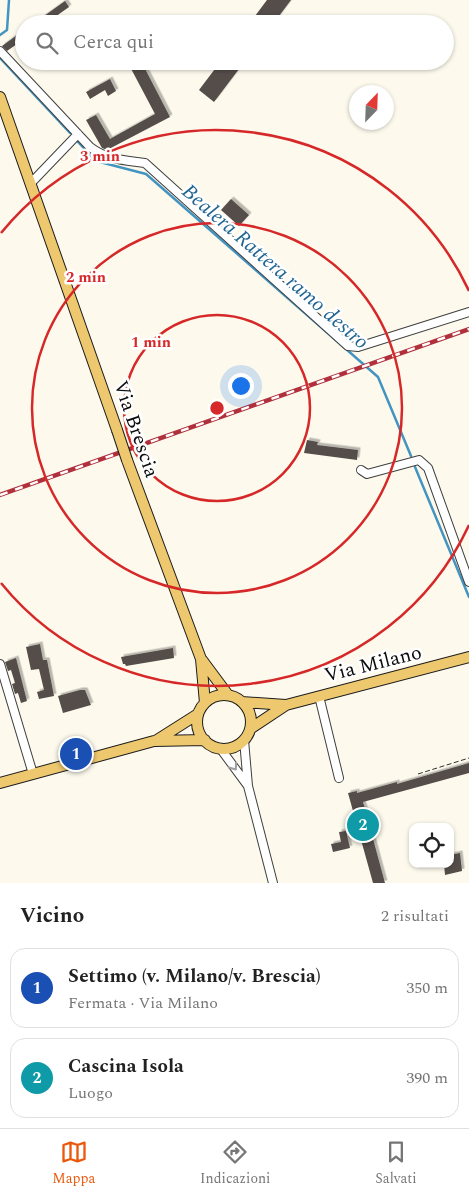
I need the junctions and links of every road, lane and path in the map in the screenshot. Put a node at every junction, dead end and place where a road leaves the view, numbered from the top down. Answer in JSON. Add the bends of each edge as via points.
{"nodes":[{"id":1,"x":0,"y":52,"type":"edge"},
{"id":2,"x":15,"y":68,"type":"edge"},
{"id":3,"x":17,"y":70,"type":"edge"},
{"id":4,"x":0,"y":97,"type":"edge"},
{"id":5,"x":78,"y":134,"type":"junction"},
{"id":6,"x":30,"y":183,"type":"junction"},
{"id":7,"x":469,"y":312,"type":"edge"},
{"id":8,"x":361,"y":470,"type":"dead end"},
{"id":9,"x":469,"y":582,"type":"edge"},
{"id":10,"x":469,"y":657,"type":"edge"},
{"id":11,"x":201,"y":659,"type":"junction"},
{"id":12,"x":0,"y":664,"type":"edge"},
{"id":13,"x":228,"y":695,"type":"junction"},
{"id":14,"x":319,"y":696,"type":"junction"},
{"id":15,"x":242,"y":702,"type":"junction"},
{"id":16,"x":204,"y":703,"type":"junction"},
{"id":17,"x":286,"y":705,"type":"junction"},
{"id":18,"x":198,"y":714,"type":"junction"},
{"id":19,"x":250,"y":729,"type":"junction"},
{"id":20,"x":205,"y":740,"type":"junction"},
{"id":21,"x":244,"y":740,"type":"junction"},
{"id":22,"x":154,"y":741,"type":"junction"},
{"id":23,"x":220,"y":748,"type":"junction"},
{"id":24,"x":469,"y":758,"type":"edge"},
{"id":25,"x":33,"y":774,"type":"junction"},
{"id":26,"x":418,"y":774,"type":"dead end"},
{"id":27,"x":339,"y":778,"type":"dead end"},
{"id":28,"x":0,"y":783,"type":"edge"},
{"id":29,"x":248,"y":786,"type":"junction"},
{"id":30,"x":273,"y":883,"type":"edge"}],
"edges":[{"from":1,"to":2,"type":"street"},
{"from":3,"to":5,"type":"street"},
{"from":4,"to":6,"type":"main road","name":"Via Brescia"},
{"from":5,"to":6,"type":"street"},
{"from":5,"to":7,"type":"street","via":[[101,156],[145,163],[348,346],[358,347]]},
{"from":6,"to":11,"type":"main road","name":"Via Brescia","bridge":true},
{"from":8,"to":9,"type":"street","via":[[367,474],[419,460],[428,468]]},
{"from":10,"to":14,"type":"main road","name":"Via Milano"},
{"from":11,"to":13,"type":"main road"},
{"from":11,"to":16,"type":"main road"},
{"from":12,"to":25,"type":"street"},
{"from":13,"to":15,"type":"main road"},
{"from":13,"to":16,"type":"main road","via":[[211,698]]},
{"from":14,"to":17,"type":"main road","name":"Via Milano"},
{"from":14,"to":27,"type":"street"},
{"from":15,"to":17,"type":"main road","name":"Via Milano"},
{"from":15,"to":19,"type":"main road","via":[[250,714]]},
{"from":16,"to":18,"type":"main road"},
{"from":17,"to":19,"type":"main road","name":"Via Milano"},
{"from":18,"to":20,"type":"main road","via":[[198,728]]},
{"from":18,"to":22,"type":"main road"},
{"from":19,"to":21,"type":"main road"},
{"from":20,"to":22,"type":"main road"},
{"from":20,"to":23,"type":"main road"},
{"from":21,"to":23,"type":"main road","via":[[237,745]]},
{"from":21,"to":29,"type":"street"},
{"from":22,"to":25,"type":"main road"},
{"from":23,"to":29,"type":"street","one_way":true},
{"from":24,"to":26,"type":"path"},
{"from":25,"to":28,"type":"main road"},
{"from":29,"to":30,"type":"street"}]}
